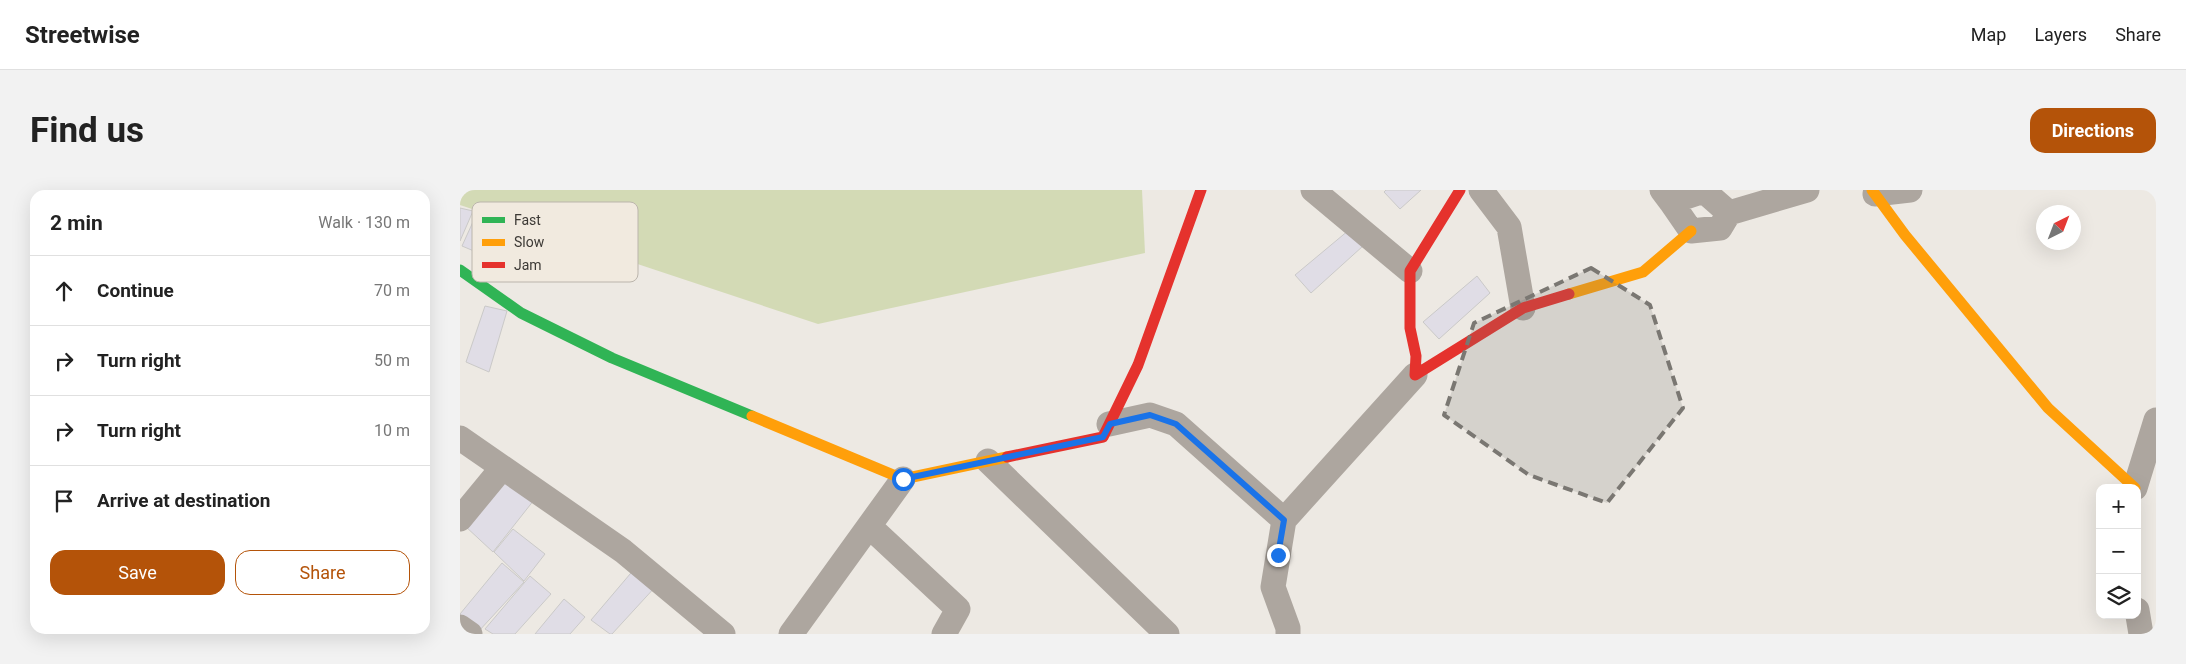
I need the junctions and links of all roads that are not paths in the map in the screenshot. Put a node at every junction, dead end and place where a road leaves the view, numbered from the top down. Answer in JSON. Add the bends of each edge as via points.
{"nodes":[{"id":1,"x":1201,"y":190,"type":"edge"},
{"id":2,"x":1313,"y":190,"type":"edge"},
{"id":3,"x":1460,"y":190,"type":"edge"},
{"id":4,"x":1481,"y":190,"type":"edge"},
{"id":5,"x":1807,"y":190,"type":"edge"},
{"id":6,"x":1910,"y":190,"type":"edge"},
{"id":7,"x":1874,"y":192,"type":"edge"},
{"id":8,"x":1667,"y":196,"type":"edge"},
{"id":9,"x":1729,"y":213,"type":"junction"},
{"id":10,"x":1691,"y":231,"type":"junction"},
{"id":11,"x":460,"y":270,"type":"edge"},
{"id":12,"x":1410,"y":271,"type":"junction"},
{"id":13,"x":472,"y":278,"type":"edge"},
{"id":14,"x":477,"y":282,"type":"edge"},
{"id":15,"x":1523,"y":308,"type":"junction"},
{"id":16,"x":1414,"y":375,"type":"junction"},
{"id":17,"x":2156,"y":420,"type":"edge"},
{"id":18,"x":1110,"y":424,"type":"junction"},
{"id":19,"x":460,"y":438,"type":"edge"},
{"id":20,"x":988,"y":461,"type":"junction"},
{"id":21,"x":502,"y":468,"type":"junction"},
{"id":22,"x":903,"y":479,"type":"junction"},
{"id":23,"x":2131,"y":484,"type":"edge"},
{"id":24,"x":2136,"y":484,"type":"edge"},
{"id":25,"x":460,"y":518,"type":"edge"},
{"id":26,"x":1284,"y":520,"type":"junction"},
{"id":27,"x":870,"y":526,"type":"junction"},
{"id":28,"x":2138,"y":619,"type":"edge"},
{"id":29,"x":460,"y":626,"type":"edge"},
{"id":30,"x":470,"y":634,"type":"edge"},
{"id":31,"x":723,"y":634,"type":"edge"},
{"id":32,"x":791,"y":634,"type":"edge"},
{"id":33,"x":944,"y":634,"type":"edge"},
{"id":34,"x":1167,"y":634,"type":"edge"},
{"id":35,"x":1288,"y":634,"type":"edge"},
{"id":36,"x":2141,"y":634,"type":"edge"}],
"edges":[{"from":1,"to":18,"type":"street","via":[[1138,365]]},
{"from":2,"to":12,"type":"street"},
{"from":3,"to":12,"type":"street"},
{"from":4,"to":15,"type":"street","via":[[1509,227]]},
{"from":5,"to":9,"type":"street"},
{"from":6,"to":7,"type":"street"},
{"from":7,"to":23,"type":"street","via":[[1905,235],[2048,408]]},
{"from":8,"to":9,"type":"street","via":[[1704,190]]},
{"from":8,"to":10,"type":"street"},
{"from":9,"to":10,"type":"street","via":[[1720,228]]},
{"from":10,"to":15,"type":"street","via":[[1643,272]]},
{"from":11,"to":13,"type":"street"},
{"from":12,"to":16,"type":"street","via":[[1410,328],[1416,356]]},
{"from":14,"to":22,"type":"street","via":[[521,313],[612,358]]},
{"from":15,"to":16,"type":"street"},
{"from":16,"to":26,"type":"street"},
{"from":17,"to":24,"type":"street"},
{"from":18,"to":20,"type":"street","via":[[1103,437]]},
{"from":18,"to":26,"type":"street","via":[[1150,415],[1176,424]]},
{"from":19,"to":21,"type":"street"},
{"from":20,"to":22,"type":"street"},
{"from":20,"to":34,"type":"street"},
{"from":21,"to":25,"type":"street"},
{"from":21,"to":31,"type":"street","via":[[622,551]]},
{"from":22,"to":27,"type":"street"},
{"from":26,"to":35,"type":"street","via":[[1274,587]]},
{"from":27,"to":32,"type":"street"},
{"from":27,"to":33,"type":"street","via":[[958,609]]},
{"from":28,"to":36,"type":"street"},
{"from":29,"to":30,"type":"street"}]}
